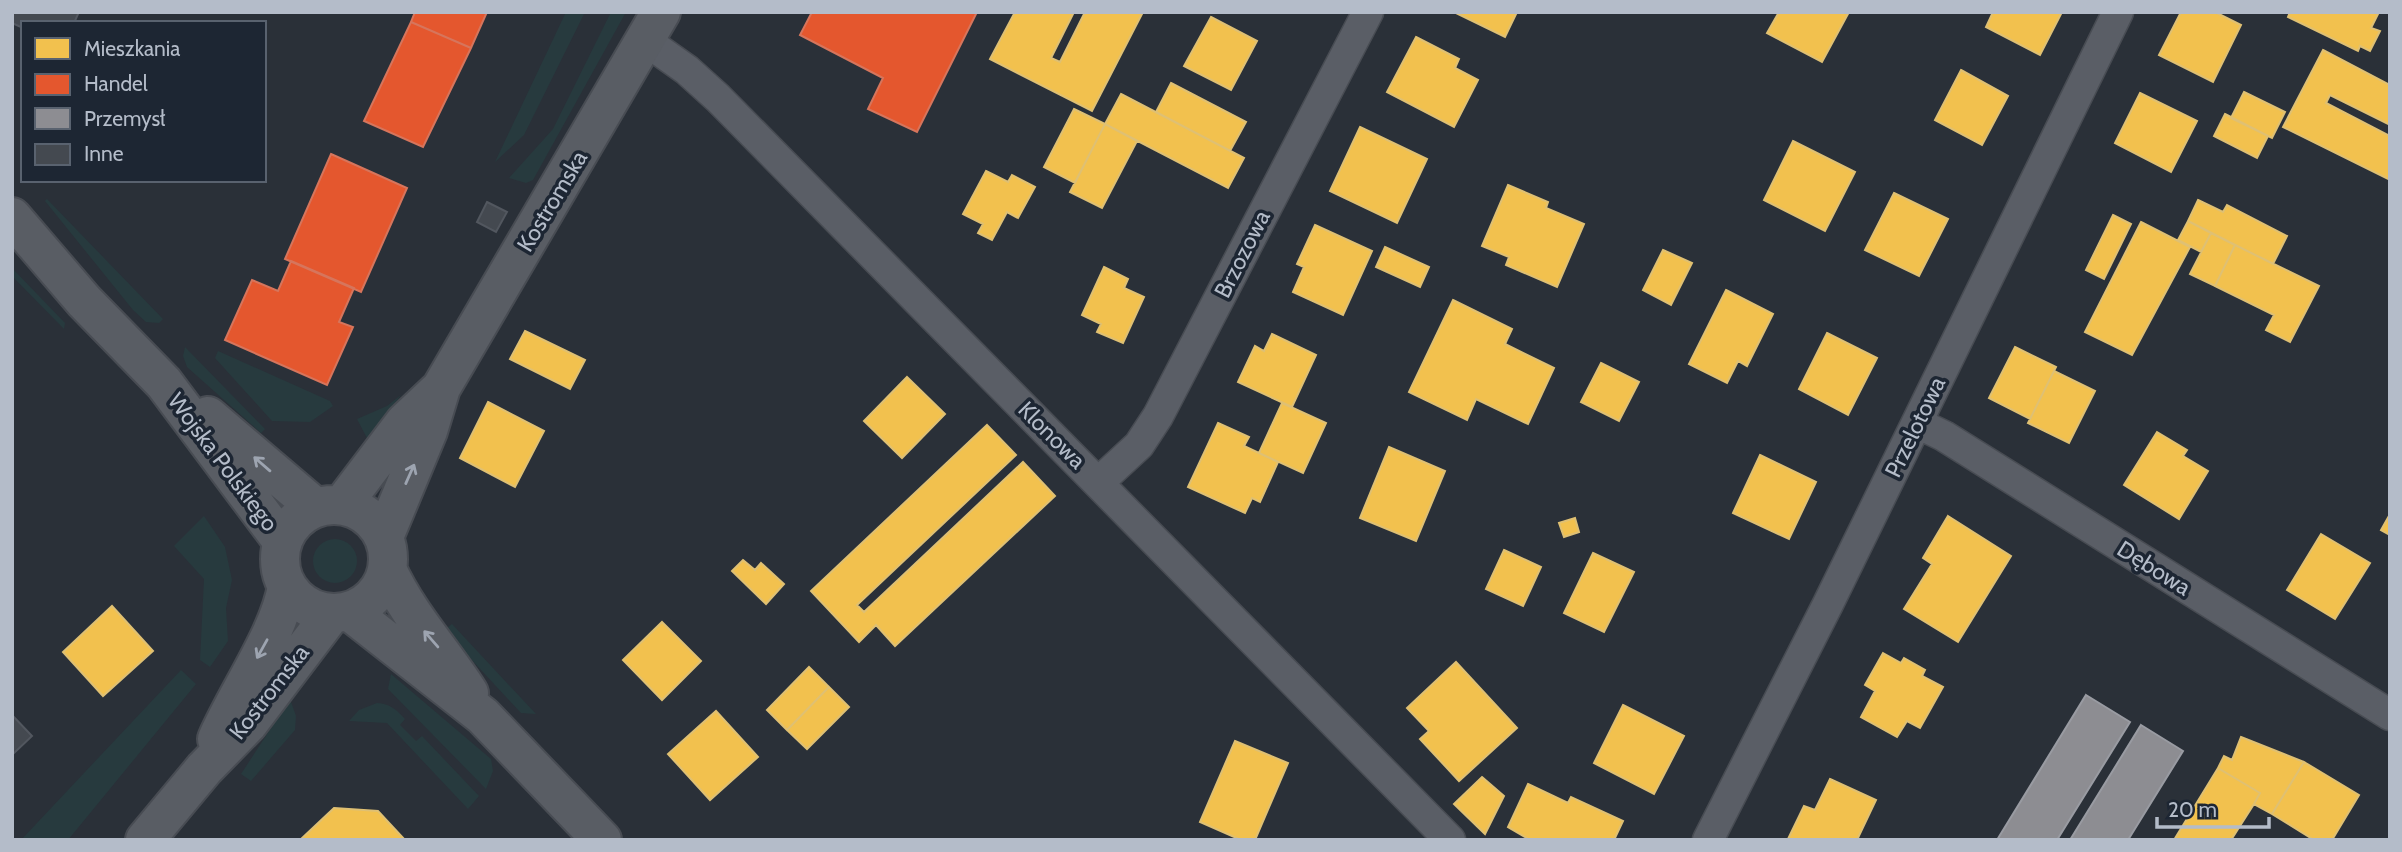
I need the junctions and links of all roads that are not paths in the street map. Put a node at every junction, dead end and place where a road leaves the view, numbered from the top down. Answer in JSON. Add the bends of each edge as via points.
{"nodes":[{"id":1,"x":1368,"y":12,"type":"edge"},
{"id":2,"x":2118,"y":12,"type":"edge"},
{"id":3,"x":653,"y":27,"type":"edge"},
{"id":4,"x":12,"y":217,"type":"edge"},
{"id":5,"x":164,"y":383,"type":"junction"},
{"id":6,"x":441,"y":388,"type":"junction"},
{"id":7,"x":1917,"y":423,"type":"junction"},
{"id":8,"x":1099,"y":482,"type":"junction"},
{"id":9,"x":328,"y":506,"type":"junction"},
{"id":10,"x":282,"y":541,"type":"junction"},
{"id":11,"x":386,"y":553,"type":"junction"},
{"id":12,"x":287,"y":586,"type":"junction"},
{"id":13,"x":340,"y":612,"type":"junction"},
{"id":14,"x":2390,"y":715,"type":"edge"},
{"id":15,"x":484,"y":716,"type":"junction"},
{"id":16,"x":204,"y":769,"type":"junction"},
{"id":17,"x":145,"y":840,"type":"edge"},
{"id":18,"x":601,"y":840,"type":"edge"},
{"id":19,"x":1450,"y":840,"type":"edge"},
{"id":20,"x":1708,"y":840,"type":"edge"}],
"edges":[{"from":1,"to":8,"type":"street","name":"Brzozowa","via":[[1154,423],[1123,462]]},
{"from":2,"to":7,"type":"street","name":"Przelotowa"},
{"from":3,"to":6,"type":"main road","name":"Kostromska"},
{"from":3,"to":8,"type":"street","name":"Klonowa","via":[[677,62]]},
{"from":4,"to":5,"type":"main road","name":"Wojska Polskiego"},
{"from":9,"to":5,"type":"main road","name":"Wojska Polskiego","one_way":true},
{"from":5,"to":10,"type":"main road","name":"Wojska Polskiego"},
{"from":6,"to":9,"type":"main road","name":"Kostromska"},
{"from":11,"to":6,"type":"main road","name":"Kostromska","one_way":true},
{"from":7,"to":14,"type":"street","name":"Dębowa"},
{"from":7,"to":20,"type":"street","name":"Przelotowa"},
{"from":8,"to":19,"type":"street","name":"Klonowa"},
{"from":9,"to":10,"type":"main road","via":[[300,516]]},
{"from":9,"to":11,"type":"main road","via":[[363,513],[376,523]]},
{"from":10,"to":12,"type":"main road","via":[[280,563]]},
{"from":11,"to":13,"type":"main road","via":[[373,597]]},
{"from":15,"to":11,"type":"main road","one_way":true,"via":[[441,650],[407,609]]},
{"from":12,"to":13,"type":"main road","via":[[307,606]]},
{"from":12,"to":16,"type":"main road","name":"Kostromska","one_way":true,"via":[[280,615],[235,697]]},
{"from":13,"to":15,"type":"main road"},
{"from":13,"to":16,"type":"main road","name":"Kostromska","via":[[248,724]]},
{"from":15,"to":18,"type":"main road"},
{"from":16,"to":17,"type":"main road","name":"Kostromska"}]}
